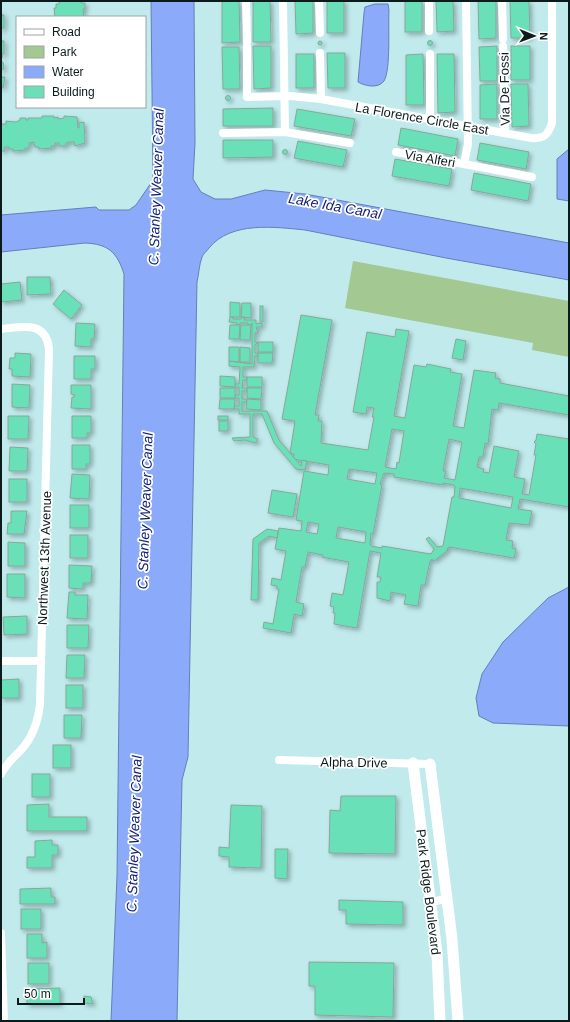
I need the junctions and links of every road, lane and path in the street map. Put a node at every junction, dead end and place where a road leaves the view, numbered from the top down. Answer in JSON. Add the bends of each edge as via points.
{"nodes":[{"id":1,"x":246,"y":1,"type":"edge"},
{"id":2,"x":282,"y":1,"type":"edge"},
{"id":3,"x":319,"y":1,"type":"edge"},
{"id":4,"x":429,"y":1,"type":"edge"},
{"id":5,"x":466,"y":1,"type":"edge"},
{"id":6,"x":502,"y":1,"type":"edge"},
{"id":7,"x":552,"y":1,"type":"edge"},
{"id":8,"x":429,"y":31,"type":"dead end"},
{"id":9,"x":320,"y":33,"type":"dead end"},
{"id":10,"x":320,"y":53,"type":"dead end"},
{"id":11,"x":430,"y":54,"type":"dead end"},
{"id":12,"x":283,"y":96,"type":"junction"},
{"id":13,"x":321,"y":99,"type":"junction"},
{"id":14,"x":430,"y":120,"type":"junction"},
{"id":15,"x":468,"y":126,"type":"junction"},
{"id":16,"x":285,"y":132,"type":"junction"},
{"id":17,"x":505,"y":132,"type":"junction"},
{"id":18,"x":223,"y":133,"type":"dead end"},
{"id":19,"x":350,"y":143,"type":"dead end"},
{"id":20,"x":396,"y":152,"type":"dead end"},
{"id":21,"x":464,"y":164,"type":"junction"},
{"id":22,"x":532,"y":177,"type":"dead end"},
{"id":23,"x":1,"y":328,"type":"edge"},
{"id":24,"x":1,"y":661,"type":"edge"},
{"id":25,"x":41,"y":661,"type":"junction"},
{"id":26,"x":278,"y":760,"type":"dead end"},
{"id":27,"x":413,"y":763,"type":"junction"},
{"id":28,"x":430,"y":764,"type":"joint"},
{"id":29,"x":2,"y":770,"type":"edge"},
{"id":30,"x":446,"y":899,"type":"junction"},
{"id":31,"x":430,"y":902,"type":"junction"},
{"id":32,"x":1,"y":932,"type":"edge"},
{"id":33,"x":2,"y":948,"type":"edge"},
{"id":34,"x":4,"y":1021,"type":"edge"},
{"id":35,"x":440,"y":1021,"type":"edge"},
{"id":36,"x":458,"y":1021,"type":"edge"}],
"edges":[{"from":1,"to":12,"type":"street","name":"La Florence Circle East","via":[[247,97]]},
{"from":2,"to":12,"type":"street"},
{"from":3,"to":9,"type":"street"},
{"from":4,"to":8,"type":"street"},
{"from":5,"to":15,"type":"street","name":"Via Alferi"},
{"from":6,"to":17,"type":"street","name":"Via De Fossi"},
{"from":7,"to":17,"type":"street","name":"La Florence Circle East","via":[[552,123],[548,134],[542,138]]},
{"from":10,"to":13,"type":"street"},
{"from":11,"to":14,"type":"street"},
{"from":12,"to":13,"type":"street","name":"La Florence Circle East"},
{"from":12,"to":16,"type":"street"},
{"from":13,"to":14,"type":"street","name":"La Florence Circle East"},
{"from":14,"to":15,"type":"street","name":"La Florence Circle East"},
{"from":15,"to":17,"type":"street","name":"La Florence Circle East"},
{"from":15,"to":21,"type":"street","name":"Via Alferi"},
{"from":16,"to":18,"type":"street"},
{"from":16,"to":19,"type":"street"},
{"from":20,"to":21,"type":"street","name":"Via Alferi"},
{"from":21,"to":22,"type":"street","name":"Via Alferi"},
{"from":23,"to":25,"type":"street","name":"Northwest 13th Avenue","via":[[29,326],[42,331],[50,349]]},
{"from":24,"to":25,"type":"street"},
{"from":25,"to":29,"type":"street","name":"Northwest 13th Avenue","via":[[40,704],[36,725],[26,744]]},
{"from":26,"to":27,"type":"street","name":"Alpha Drive"},
{"from":27,"to":28,"type":"street","name":"Alpha Drive"},
{"from":27,"to":31,"type":"street","name":"Park Ridge Boulevard"},
{"from":28,"to":30,"type":"street","name":"Park Ridge Boulevard"},
{"from":30,"to":31,"type":"street"},
{"from":30,"to":36,"type":"street","name":"Park Ridge Boulevard","via":[[452,939]]},
{"from":31,"to":35,"type":"street","name":"Park Ridge Boulevard"},
{"from":32,"to":33,"type":"street"},
{"from":33,"to":34,"type":"street"}]}
